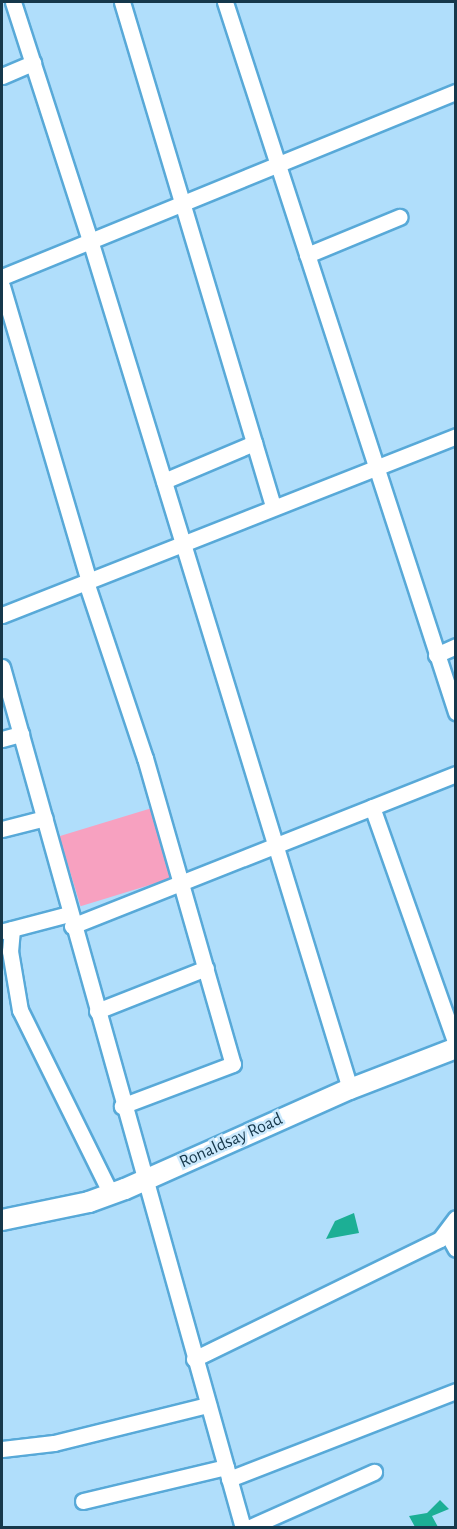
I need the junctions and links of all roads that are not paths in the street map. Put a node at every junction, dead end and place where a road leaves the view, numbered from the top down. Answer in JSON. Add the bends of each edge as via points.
{"nodes":[{"id":1,"x":13,"y":2,"type":"edge"},
{"id":2,"x":122,"y":2,"type":"edge"},
{"id":3,"x":225,"y":2,"type":"edge"},
{"id":4,"x":33,"y":63,"type":"junction"},
{"id":5,"x":2,"y":76,"type":"edge"},
{"id":6,"x":456,"y":92,"type":"edge"},
{"id":7,"x":277,"y":164,"type":"junction"},
{"id":8,"x":182,"y":202,"type":"junction"},
{"id":9,"x":399,"y":217,"type":"dead end"},
{"id":10,"x":90,"y":240,"type":"junction"},
{"id":11,"x":307,"y":255,"type":"junction"},
{"id":12,"x":2,"y":277,"type":"edge"},
{"id":13,"x":2,"y":286,"type":"edge"},
{"id":14,"x":456,"y":436,"type":"edge"},
{"id":15,"x":254,"y":444,"type":"junction"},
{"id":16,"x":375,"y":468,"type":"junction"},
{"id":17,"x":164,"y":481,"type":"junction"},
{"id":18,"x":273,"y":506,"type":"junction"},
{"id":19,"x":182,"y":542,"type":"junction"},
{"id":20,"x":87,"y":581,"type":"junction"},
{"id":21,"x":2,"y":615,"type":"edge"},
{"id":22,"x":456,"y":646,"type":"edge"},
{"id":23,"x":436,"y":655,"type":"junction"},
{"id":24,"x":2,"y":668,"type":"edge"},
{"id":25,"x":456,"y":712,"type":"edge"},
{"id":26,"x":21,"y":734,"type":"junction"},
{"id":27,"x":2,"y":739,"type":"edge"},
{"id":28,"x":456,"y":774,"type":"edge"},
{"id":29,"x":372,"y":807,"type":"junction"},
{"id":30,"x":45,"y":818,"type":"junction"},
{"id":31,"x":2,"y":829,"type":"edge"},
{"id":32,"x":277,"y":845,"type":"junction"},
{"id":33,"x":180,"y":884,"type":"junction"},
{"id":34,"x":70,"y":920,"type":"junction"},
{"id":35,"x":7,"y":930,"type":"edge"},
{"id":36,"x":206,"y":968,"type":"junction"},
{"id":37,"x":97,"y":1011,"type":"junction"},
{"id":38,"x":456,"y":1046,"type":"edge"},
{"id":39,"x":350,"y":1089,"type":"junction"},
{"id":40,"x":123,"y":1106,"type":"junction"},
{"id":41,"x":144,"y":1179,"type":"junction"},
{"id":42,"x":111,"y":1194,"type":"junction"},
{"id":43,"x":456,"y":1218,"type":"edge"},
{"id":44,"x":2,"y":1220,"type":"edge"},
{"id":45,"x":447,"y":1233,"type":"junction"},
{"id":46,"x":456,"y":1249,"type":"edge"},
{"id":47,"x":194,"y":1359,"type":"junction"},
{"id":48,"x":456,"y":1391,"type":"edge"},
{"id":49,"x":208,"y":1406,"type":"junction"},
{"id":50,"x":2,"y":1449,"type":"edge"},
{"id":51,"x":374,"y":1472,"type":"dead end"},
{"id":52,"x":228,"y":1473,"type":"junction"},
{"id":53,"x":83,"y":1501,"type":"dead end"},
{"id":54,"x":245,"y":1527,"type":"edge"}],
"edges":[{"from":1,"to":4,"type":"street"},
{"from":2,"to":8,"type":"street"},
{"from":3,"to":7,"type":"street"},
{"from":4,"to":5,"type":"street"},
{"from":4,"to":10,"type":"street"},
{"from":6,"to":7,"type":"street"},
{"from":7,"to":8,"type":"street"},
{"from":7,"to":11,"type":"street"},
{"from":8,"to":10,"type":"street"},
{"from":8,"to":15,"type":"street"},
{"from":9,"to":11,"type":"street"},
{"from":10,"to":12,"type":"street"},
{"from":10,"to":17,"type":"street"},
{"from":11,"to":16,"type":"street"},
{"from":13,"to":20,"type":"street"},
{"from":14,"to":16,"type":"street"},
{"from":15,"to":17,"type":"street"},
{"from":15,"to":18,"type":"street"},
{"from":16,"to":18,"type":"street"},
{"from":16,"to":23,"type":"street"},
{"from":17,"to":19,"type":"street"},
{"from":18,"to":19,"type":"street"},
{"from":19,"to":20,"type":"street"},
{"from":19,"to":32,"type":"street"},
{"from":20,"to":21,"type":"street"},
{"from":20,"to":33,"type":"street","via":[[145,758]]},
{"from":22,"to":23,"type":"street"},
{"from":23,"to":25,"type":"street"},
{"from":24,"to":26,"type":"street"},
{"from":26,"to":27,"type":"street"},
{"from":26,"to":30,"type":"street"},
{"from":28,"to":29,"type":"street"},
{"from":29,"to":32,"type":"street"},
{"from":29,"to":38,"type":"street"},
{"from":30,"to":31,"type":"street"},
{"from":30,"to":34,"type":"street"},
{"from":32,"to":33,"type":"street"},
{"from":32,"to":39,"type":"street"},
{"from":33,"to":34,"type":"street"},
{"from":33,"to":36,"type":"street"},
{"from":34,"to":35,"type":"street"},
{"from":34,"to":37,"type":"street"},
{"from":35,"to":42,"type":"street","via":[[20,1010]]},
{"from":36,"to":37,"type":"street"},
{"from":36,"to":40,"type":"street","via":[[233,1064]]},
{"from":37,"to":40,"type":"street"},
{"from":38,"to":39,"type":"main road","name":"Ronaldsay Road"},
{"from":39,"to":41,"type":"main road","name":"Ronaldsay Road"},
{"from":40,"to":41,"type":"street"},
{"from":41,"to":42,"type":"main road","name":"Ronaldsay Road"},
{"from":41,"to":47,"type":"street"},
{"from":42,"to":44,"type":"main road","name":"Ronaldsay Road"},
{"from":43,"to":45,"type":"street"},
{"from":45,"to":46,"type":"street"},
{"from":45,"to":47,"type":"street"},
{"from":47,"to":49,"type":"street"},
{"from":48,"to":52,"type":"street"},
{"from":49,"to":50,"type":"street","via":[[54,1443]]},
{"from":49,"to":52,"type":"street"},
{"from":51,"to":54,"type":"street"},
{"from":52,"to":53,"type":"street"},
{"from":52,"to":54,"type":"street"}]}
